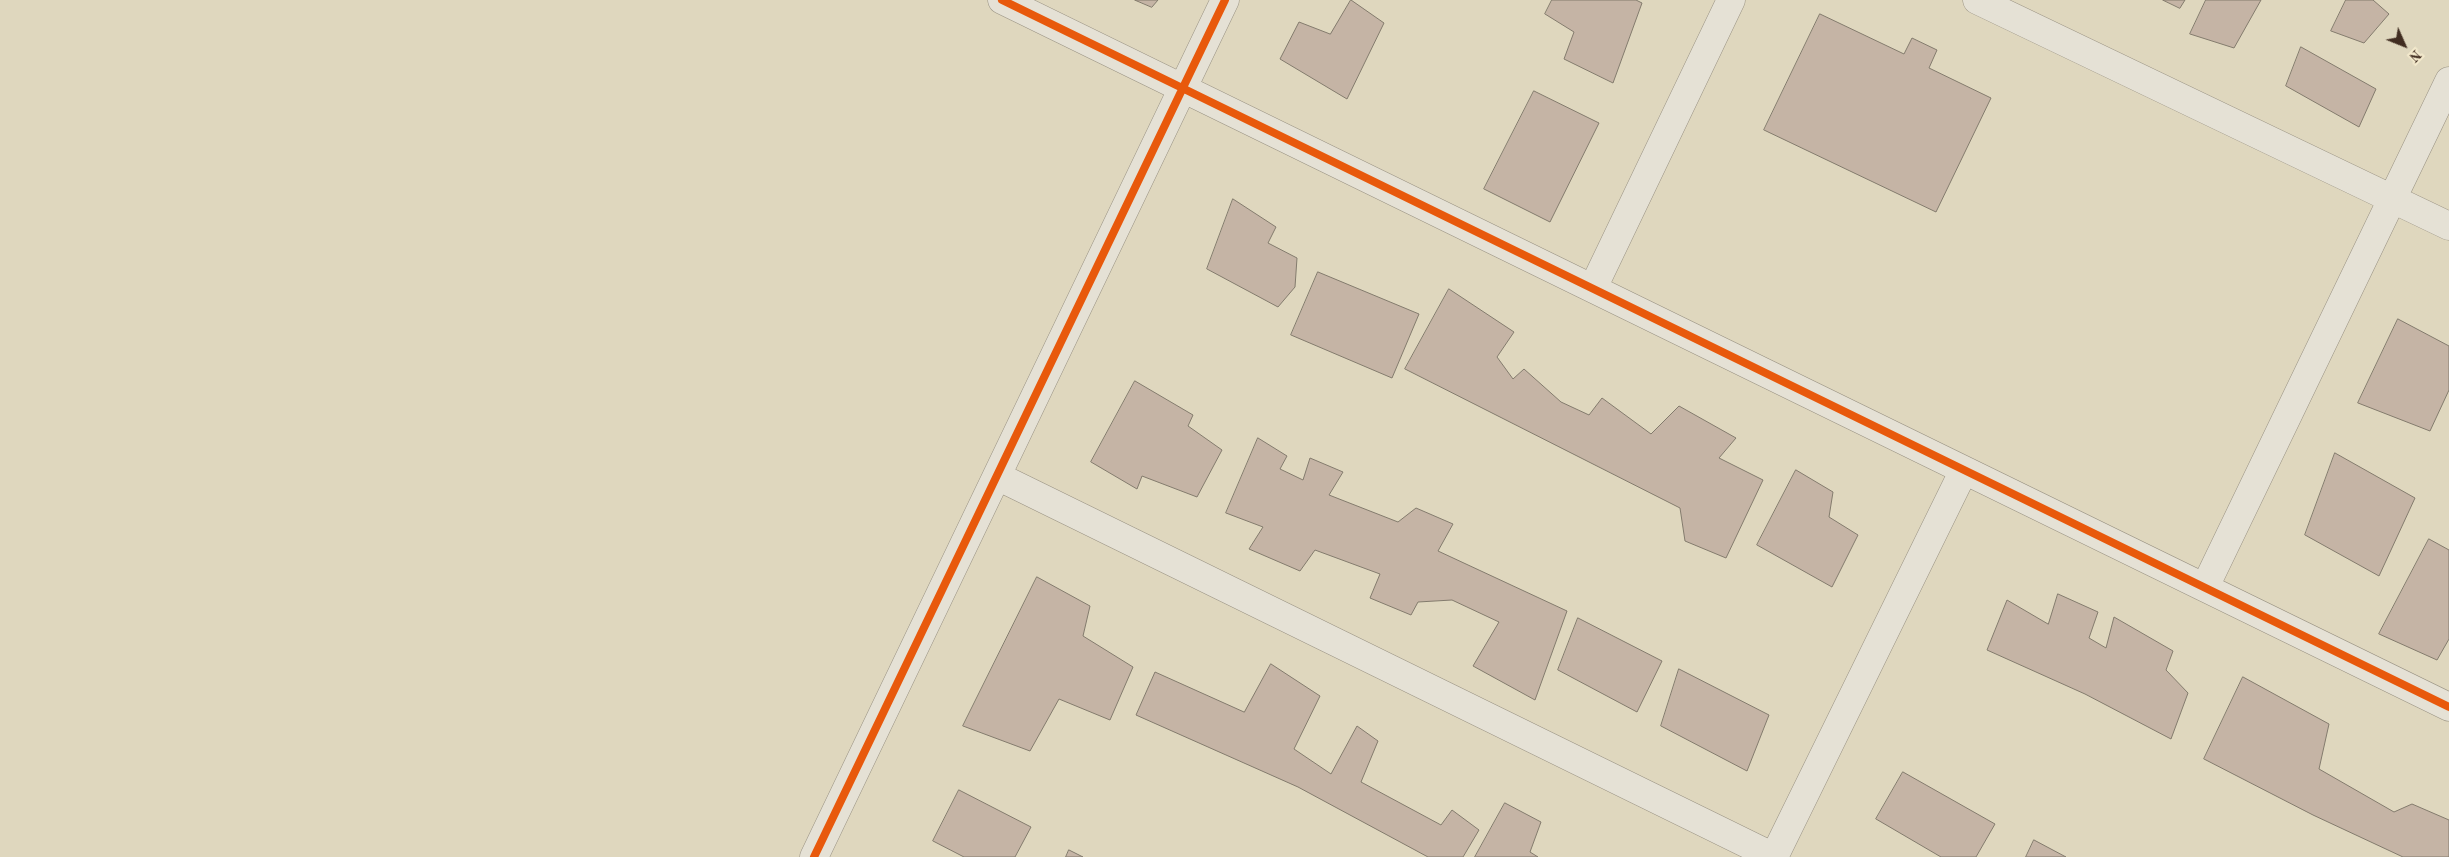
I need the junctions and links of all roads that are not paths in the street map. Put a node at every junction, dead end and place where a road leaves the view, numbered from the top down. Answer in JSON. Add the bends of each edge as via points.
{"nodes":[{"id":1,"x":1002,"y":0,"type":"edge"},
{"id":2,"x":1225,"y":0,"type":"edge"},
{"id":3,"x":1731,"y":0,"type":"edge"},
{"id":4,"x":1977,"y":0,"type":"edge"},
{"id":5,"x":2449,"y":81,"type":"edge"},
{"id":6,"x":1183,"y":88,"type":"junction"},
{"id":7,"x":2392,"y":199,"type":"junction"},
{"id":8,"x":2449,"y":226,"type":"edge"},
{"id":9,"x":1593,"y":288,"type":"junction"},
{"id":10,"x":1964,"y":470,"type":"junction"},
{"id":11,"x":997,"y":476,"type":"junction"},
{"id":12,"x":2204,"y":587,"type":"junction"},
{"id":13,"x":2449,"y":707,"type":"edge"},
{"id":14,"x":814,"y":857,"type":"edge"},
{"id":15,"x":1774,"y":857,"type":"edge"}],
"edges":[{"from":1,"to":6,"type":"street"},
{"from":2,"to":6,"type":"street"},
{"from":3,"to":9,"type":"street"},
{"from":4,"to":7,"type":"street"},
{"from":5,"to":7,"type":"street"},
{"from":6,"to":9,"type":"street"},
{"from":6,"to":11,"type":"street"},
{"from":7,"to":8,"type":"street"},
{"from":7,"to":12,"type":"street"},
{"from":9,"to":10,"type":"street"},
{"from":10,"to":12,"type":"street"},
{"from":10,"to":15,"type":"street"},
{"from":11,"to":14,"type":"street"},
{"from":11,"to":15,"type":"street"},
{"from":12,"to":13,"type":"street"}]}
